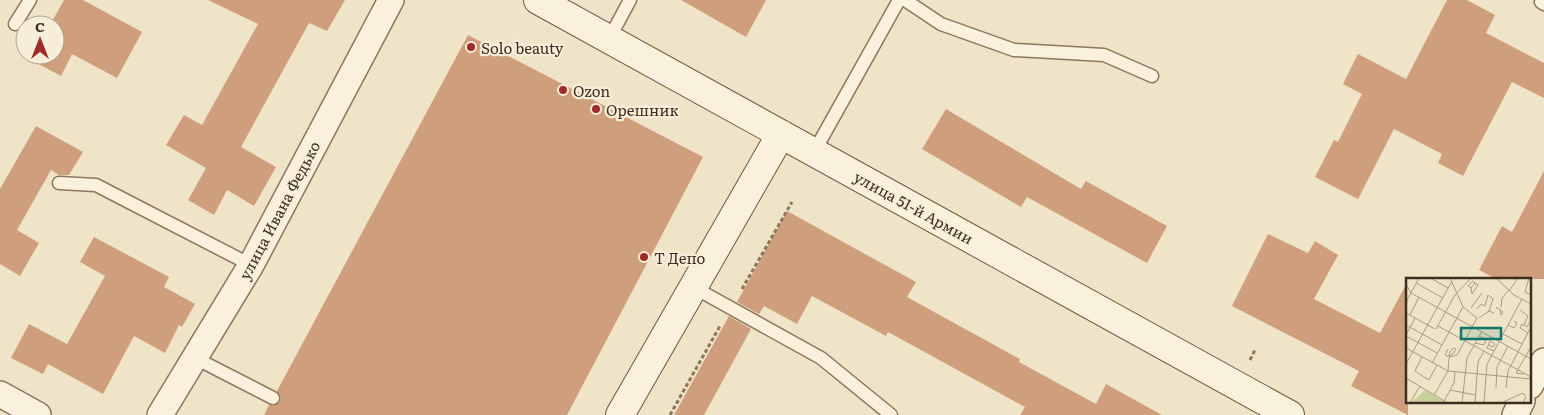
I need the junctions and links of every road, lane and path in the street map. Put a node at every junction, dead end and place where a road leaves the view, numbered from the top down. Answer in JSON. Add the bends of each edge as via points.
{"nodes":[{"id":1,"x":30,"y":0,"type":"edge"},
{"id":2,"x":391,"y":0,"type":"edge"},
{"id":3,"x":538,"y":0,"type":"edge"},
{"id":4,"x":630,"y":0,"type":"edge"},
{"id":5,"x":899,"y":0,"type":"edge"},
{"id":6,"x":905,"y":0,"type":"edge"},
{"id":7,"x":21,"y":15,"type":"edge"},
{"id":8,"x":609,"y":39,"type":"junction"},
{"id":9,"x":1152,"y":76,"type":"dead end"},
{"id":10,"x":780,"y":134,"type":"junction"},
{"id":11,"x":814,"y":152,"type":"junction"},
{"id":12,"x":59,"y":183,"type":"dead end"},
{"id":13,"x":251,"y":265,"type":"junction"},
{"id":14,"x":693,"y":287,"type":"junction"},
{"id":15,"x":195,"y":358,"type":"junction"},
{"id":16,"x":1544,"y":361,"type":"edge"},
{"id":17,"x":1532,"y":382,"type":"edge"},
{"id":18,"x":0,"y":394,"type":"edge"},
{"id":19,"x":273,"y":398,"type":"dead end"},
{"id":20,"x":1522,"y":402,"type":"edge"},
{"id":21,"x":38,"y":415,"type":"edge"},
{"id":22,"x":160,"y":415,"type":"edge"},
{"id":23,"x":620,"y":415,"type":"edge"},
{"id":24,"x":891,"y":415,"type":"edge"},
{"id":25,"x":1290,"y":415,"type":"edge"},
{"id":26,"x":1515,"y":415,"type":"edge"}],
"edges":[{"from":1,"to":7,"type":"lane"},
{"from":2,"to":13,"type":"street","name":"улица Ивана Федько"},
{"from":3,"to":8,"type":"main road","name":"улица 51-й Армии"},
{"from":4,"to":8,"type":"lane"},
{"from":5,"to":11,"type":"lane"},
{"from":6,"to":9,"type":"lane","via":[[941,24],[1014,50],[1104,56]]},
{"from":8,"to":10,"type":"main road","name":"улица 51-й Армии"},
{"from":10,"to":11,"type":"main road","name":"улица 51-й Армии"},
{"from":10,"to":14,"type":"main road"},
{"from":11,"to":25,"type":"main road","name":"улица 51-й Армии"},
{"from":12,"to":13,"type":"lane","via":[[96,185]]},
{"from":13,"to":15,"type":"street","name":"улица Ивана Федько"},
{"from":14,"to":23,"type":"main road"},
{"from":14,"to":24,"type":"lane","via":[[821,358]]},
{"from":15,"to":19,"type":"lane"},
{"from":15,"to":22,"type":"street","name":"улица Ивана Федько"},
{"from":16,"to":17,"type":"street"},
{"from":18,"to":21,"type":"street"},
{"from":20,"to":26,"type":"street"}]}
